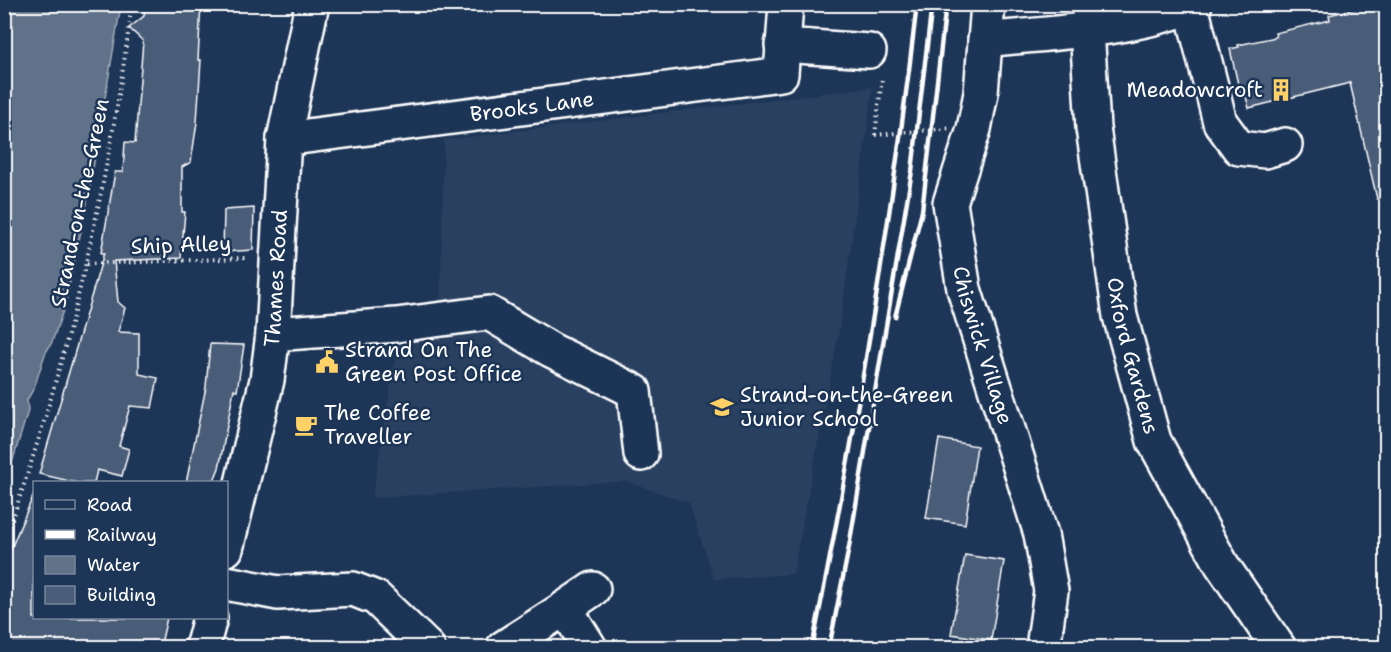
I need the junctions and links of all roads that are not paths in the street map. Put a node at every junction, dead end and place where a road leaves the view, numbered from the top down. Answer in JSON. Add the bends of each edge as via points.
{"nodes":[{"id":1,"x":312,"y":4,"type":"edge"},
{"id":2,"x":786,"y":4,"type":"edge"},
{"id":3,"x":987,"y":4,"type":"edge"},
{"id":4,"x":1193,"y":5,"type":"edge"},
{"id":5,"x":1089,"y":17,"type":"edge"},
{"id":6,"x":985,"y":40,"type":"junction"},
{"id":7,"x":870,"y":51,"type":"dead end"},
{"id":8,"x":781,"y":60,"type":"junction"},
{"id":9,"x":284,"y":139,"type":"junction"},
{"id":10,"x":1285,"y":145,"type":"dead end"},
{"id":11,"x":273,"y":334,"type":"junction"},
{"id":12,"x":641,"y":454,"type":"dead end"},
{"id":13,"x":228,"y":541,"type":"edge"},
{"id":14,"x":228,"y":583,"type":"edge"},
{"id":15,"x":593,"y":590,"type":"dead end"},
{"id":16,"x":565,"y":608,"type":"junction"},
{"id":17,"x":210,"y":619,"type":"edge"},
{"id":18,"x":202,"y":648,"type":"edge"},
{"id":19,"x":428,"y":648,"type":"edge"},
{"id":20,"x":503,"y":648,"type":"edge"},
{"id":21,"x":590,"y":648,"type":"edge"},
{"id":22,"x":1043,"y":648,"type":"edge"},
{"id":23,"x":1279,"y":648,"type":"edge"}],
"edges":[{"from":1,"to":9,"type":"street","name":"Thames Road"},
{"from":2,"to":8,"type":"street"},
{"from":3,"to":6,"type":"street","name":"Chiswick Village"},
{"from":4,"to":5,"type":"street","via":[[1157,17]]},
{"from":4,"to":10,"type":"street","via":[[1220,122],[1239,148],[1265,151]]},
{"from":5,"to":6,"type":"street"},
{"from":5,"to":23,"type":"street","name":"Oxford Gardens","via":[[1093,128],[1120,316],[1154,441],[1222,565]]},
{"from":6,"to":22,"type":"street","name":"Chiswick Village","via":[[974,129],[950,203],[964,289],[1041,534],[1051,591]]},
{"from":7,"to":8,"type":"street","name":"Brooks Lane"},
{"from":8,"to":9,"type":"street","name":"Brooks Lane"},
{"from":9,"to":11,"type":"street","name":"Thames Road"},
{"from":11,"to":12,"type":"street","via":[[489,313],[634,392]]},
{"from":11,"to":13,"type":"street","name":"Thames Road","via":[[267,380]]},
{"from":14,"to":19,"type":"street","via":[[278,593],[353,589],[376,598]]},
{"from":15,"to":16,"type":"street"},
{"from":16,"to":20,"type":"street"},
{"from":16,"to":21,"type":"street"},
{"from":17,"to":18,"type":"street"}]}
